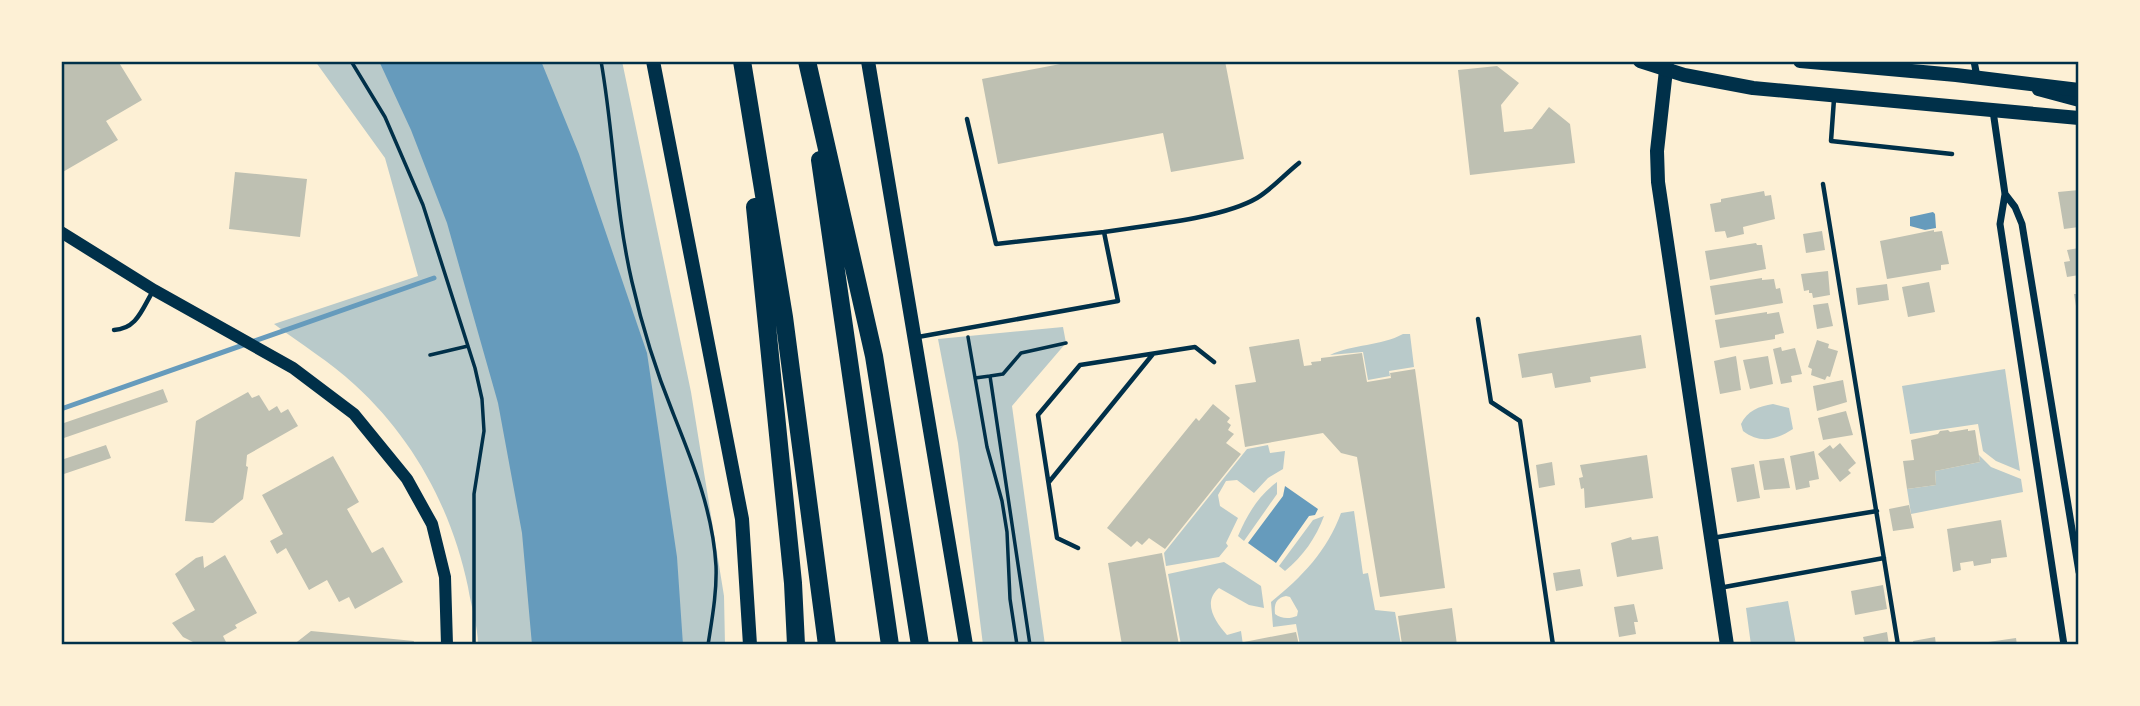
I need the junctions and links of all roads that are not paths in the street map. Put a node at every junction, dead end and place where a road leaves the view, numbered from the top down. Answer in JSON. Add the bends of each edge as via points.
{"nodes":[{"id":1,"x":653,"y":61,"type":"edge"},
{"id":2,"x":741,"y":61,"type":"edge"},
{"id":3,"x":805,"y":61,"type":"edge"},
{"id":4,"x":868,"y":61,"type":"edge"},
{"id":5,"x":1640,"y":61,"type":"edge"},
{"id":6,"x":1800,"y":61,"type":"edge"},
{"id":7,"x":1974,"y":61,"type":"edge"},
{"id":8,"x":1667,"y":66,"type":"edge"},
{"id":9,"x":1977,"y":78,"type":"junction"},
{"id":10,"x":2012,"y":83,"type":"junction"},
{"id":11,"x":2079,"y":90,"type":"edge"},
{"id":12,"x":1835,"y":97,"type":"junction"},
{"id":13,"x":2079,"y":100,"type":"edge"},
{"id":14,"x":1993,"y":111,"type":"junction"},
{"id":15,"x":2079,"y":118,"type":"edge"},
{"id":16,"x":967,"y":119,"type":"dead end"},
{"id":17,"x":1952,"y":154,"type":"dead end"},
{"id":18,"x":1299,"y":163,"type":"dead end"},
{"id":19,"x":1823,"y":184,"type":"dead end"},
{"id":20,"x":2005,"y":194,"type":"junction"},
{"id":21,"x":61,"y":232,"type":"edge"},
{"id":22,"x":1104,"y":232,"type":"junction"},
{"id":23,"x":153,"y":290,"type":"junction"},
{"id":24,"x":1478,"y":319,"type":"dead end"},
{"id":25,"x":114,"y":330,"type":"dead end"},
{"id":26,"x":914,"y":338,"type":"junction"},
{"id":27,"x":1153,"y":354,"type":"junction"},
{"id":28,"x":1214,"y":362,"type":"dead end"},
{"id":29,"x":1049,"y":482,"type":"junction"},
{"id":30,"x":1877,"y":510,"type":"junction"},
{"id":31,"x":1712,"y":538,"type":"junction"},
{"id":32,"x":1077,"y":548,"type":"dead end"},
{"id":33,"x":1884,"y":558,"type":"junction"},
{"id":34,"x":2079,"y":572,"type":"edge"},
{"id":35,"x":1718,"y":588,"type":"junction"},
{"id":36,"x":447,"y":645,"type":"edge"},
{"id":37,"x":750,"y":645,"type":"edge"},
{"id":38,"x":796,"y":645,"type":"edge"},
{"id":39,"x":827,"y":645,"type":"edge"},
{"id":40,"x":890,"y":645,"type":"edge"},
{"id":41,"x":920,"y":645,"type":"edge"},
{"id":42,"x":966,"y":645,"type":"edge"},
{"id":43,"x":1553,"y":645,"type":"edge"},
{"id":44,"x":1727,"y":645,"type":"edge"},
{"id":45,"x":1898,"y":645,"type":"edge"},
{"id":46,"x":2064,"y":645,"type":"edge"}],
"edges":[{"from":1,"to":37,"type":"main road","via":[[743,519]]},
{"from":2,"to":38,"type":"highway"},
{"from":2,"to":39,"type":"highway","via":[[784,317]]},
{"from":3,"to":40,"type":"highway"},
{"from":3,"to":41,"type":"highway","via":[[874,356]]},
{"from":4,"to":26,"type":"main road"},
{"from":5,"to":8,"type":"main road"},
{"from":6,"to":9,"type":"main road"},
{"from":7,"to":9,"type":"street"},
{"from":8,"to":12,"type":"main road","via":[[1725,84]]},
{"from":8,"to":31,"type":"main road","via":[[1657,151],[1660,204]]},
{"from":9,"to":10,"type":"main road"},
{"from":10,"to":11,"type":"main road"},
{"from":10,"to":13,"type":"street"},
{"from":12,"to":14,"type":"main road"},
{"from":12,"to":17,"type":"lane","via":[[1831,141]]},
{"from":14,"to":15,"type":"main road"},
{"from":14,"to":20,"type":"street"},
{"from":16,"to":22,"type":"lane","via":[[996,244]]},
{"from":18,"to":22,"type":"lane","via":[[1258,198],[1238,206]]},
{"from":19,"to":30,"type":"lane"},
{"from":20,"to":34,"type":"street","via":[[2022,225]]},
{"from":20,"to":46,"type":"street","via":[[2000,224]]},
{"from":21,"to":23,"type":"street"},
{"from":22,"to":26,"type":"lane","via":[[1118,302]]},
{"from":23,"to":25,"type":"lane","via":[[133,325]]},
{"from":23,"to":36,"type":"street","via":[[293,368],[354,414],[407,479],[432,524],[445,577]]},
{"from":24,"to":43,"type":"lane","via":[[1491,402],[1520,421]]},
{"from":26,"to":42,"type":"main road"},
{"from":27,"to":28,"type":"lane","via":[[1195,347]]},
{"from":27,"to":29,"type":"lane"},
{"from":27,"to":29,"type":"lane","via":[[1080,365],[1038,415]]},
{"from":29,"to":32,"type":"lane","via":[[1057,538]]},
{"from":30,"to":31,"type":"lane"},
{"from":30,"to":33,"type":"lane"},
{"from":31,"to":35,"type":"main road"},
{"from":33,"to":35,"type":"lane"},
{"from":33,"to":45,"type":"lane"},
{"from":35,"to":44,"type":"main road"}]}
